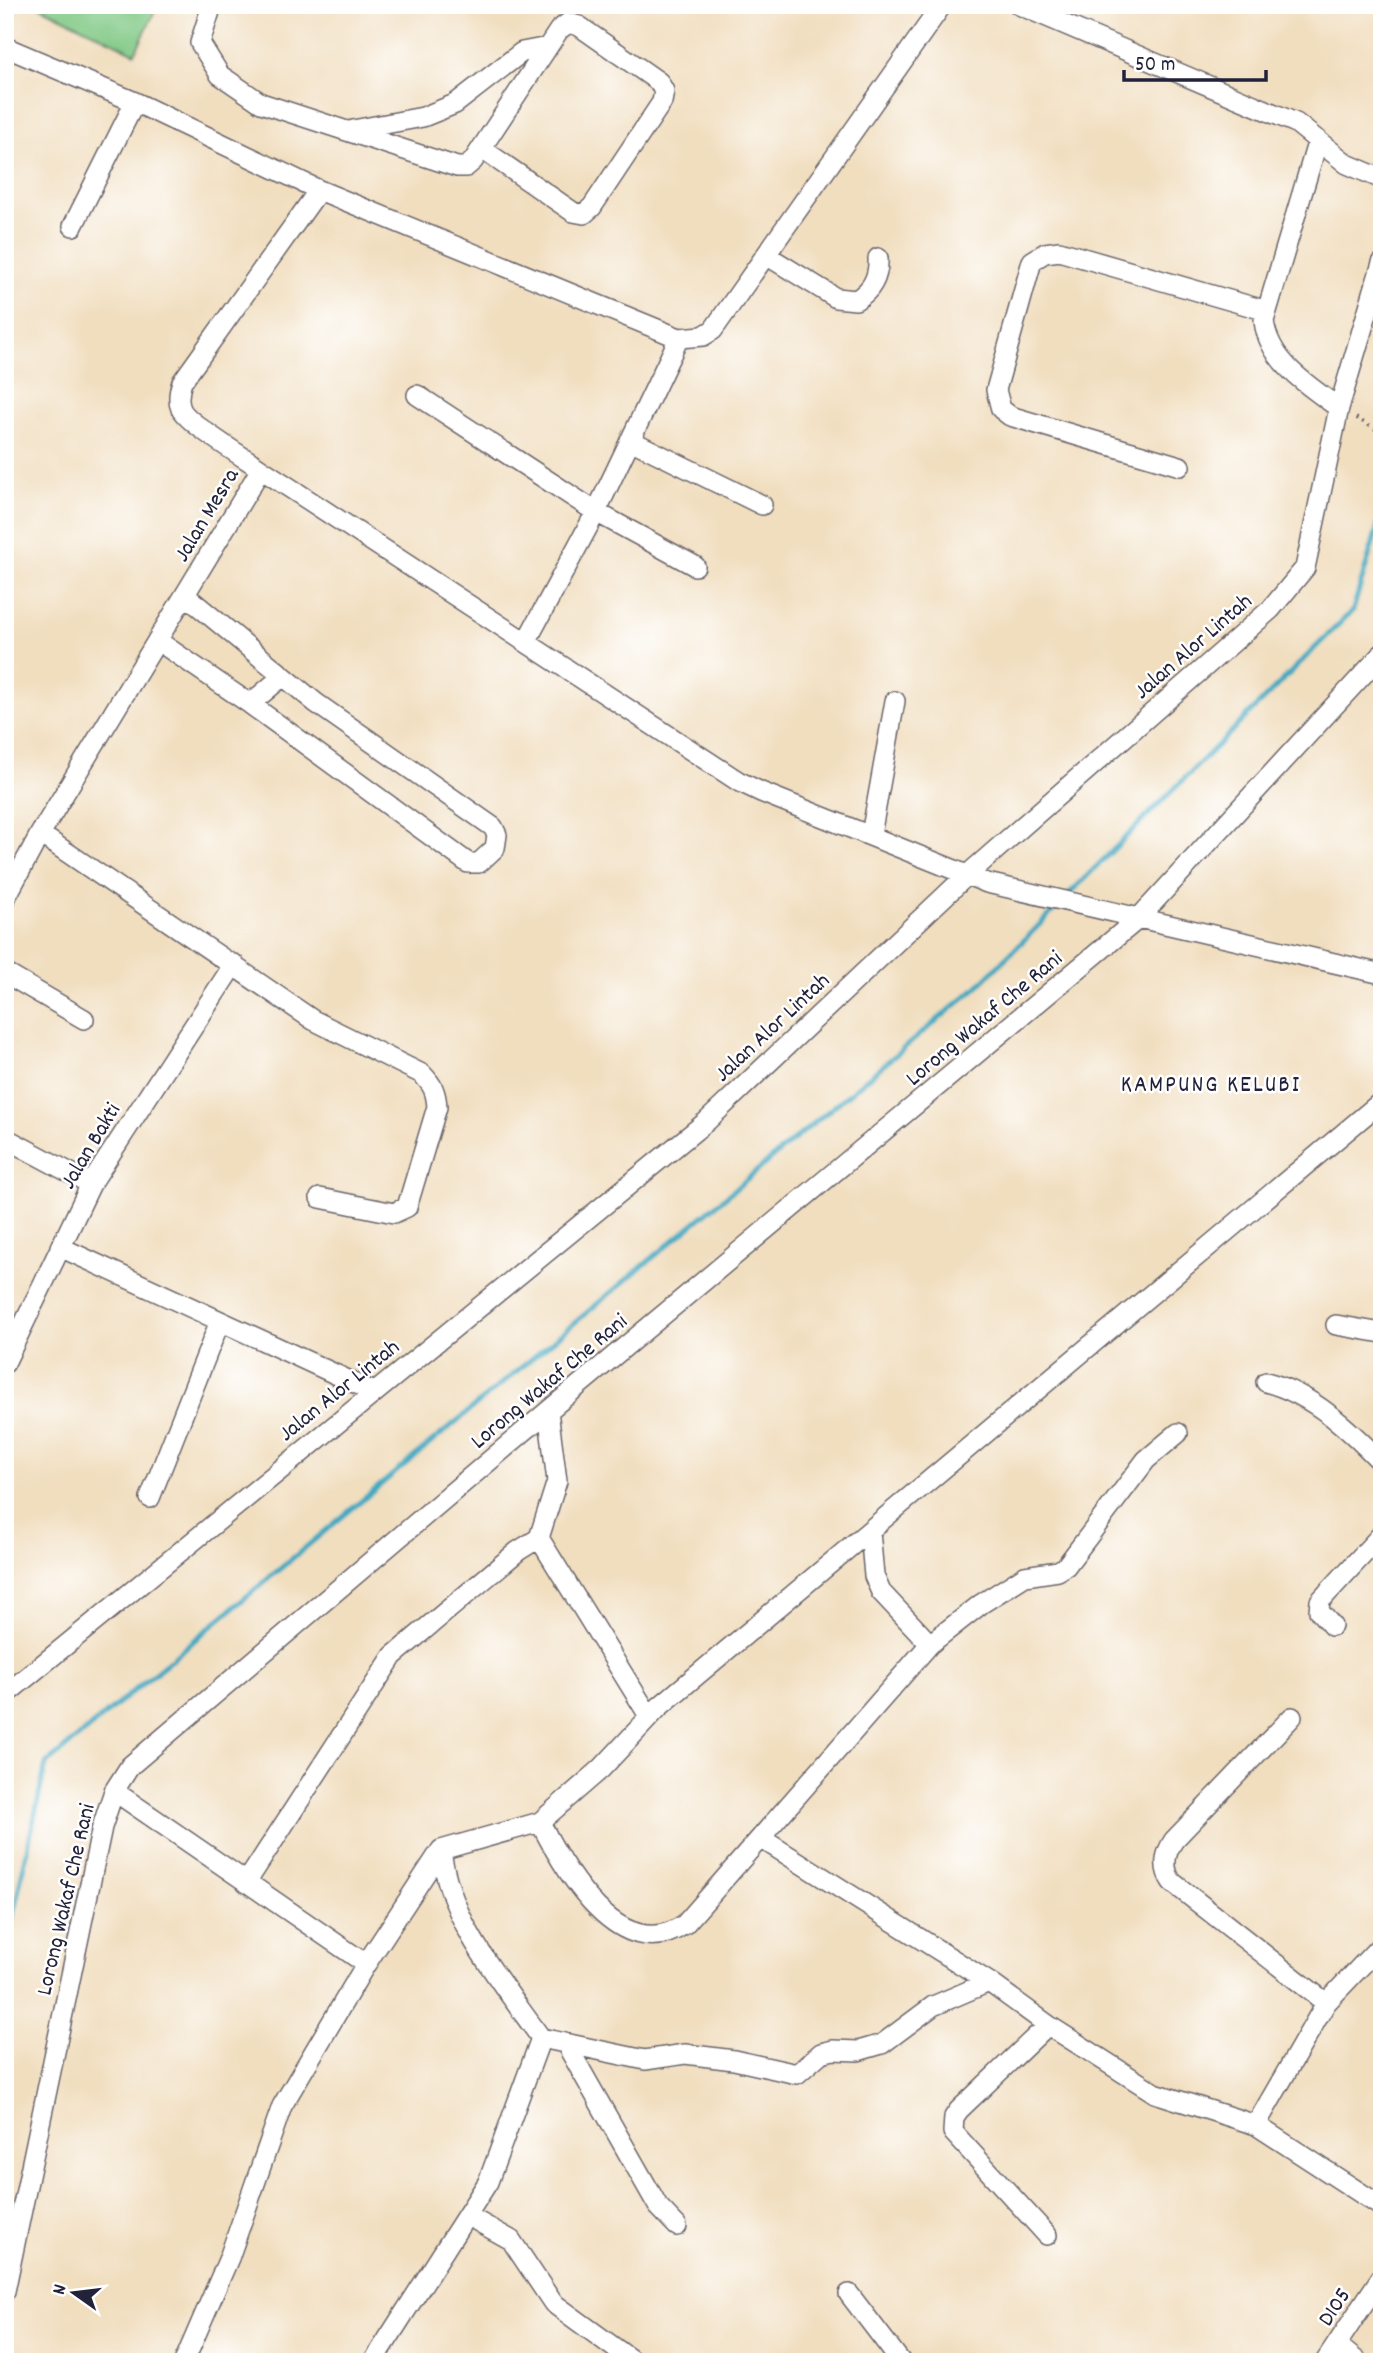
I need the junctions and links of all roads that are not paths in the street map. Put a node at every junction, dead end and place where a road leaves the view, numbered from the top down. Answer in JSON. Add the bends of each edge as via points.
{"nodes":[{"id":1,"x":212,"y":5,"type":"edge"},
{"id":2,"x":942,"y":5,"type":"edge"},
{"id":3,"x":1019,"y":5,"type":"edge"},
{"id":4,"x":5,"y":47,"type":"edge"},
{"id":5,"x":548,"y":47,"type":"junction"},
{"id":6,"x":135,"y":102,"type":"junction"},
{"id":7,"x":352,"y":130,"type":"junction"},
{"id":8,"x":1318,"y":140,"type":"junction"},
{"id":9,"x":482,"y":149,"type":"junction"},
{"id":10,"x":1382,"y":179,"type":"edge"},
{"id":11,"x":319,"y":190,"type":"junction"},
{"id":12,"x":73,"y":226,"type":"dead end"},
{"id":13,"x":766,"y":255,"type":"junction"},
{"id":14,"x":878,"y":258,"type":"dead end"},
{"id":15,"x":1382,"y":263,"type":"edge"},
{"id":16,"x":1267,"y":311,"type":"junction"},
{"id":17,"x":679,"y":338,"type":"junction"},
{"id":18,"x":417,"y":395,"type":"dead end"},
{"id":19,"x":1339,"y":408,"type":"junction"},
{"id":20,"x":630,"y":440,"type":"junction"},
{"id":21,"x":1180,"y":466,"type":"dead end"},
{"id":22,"x":261,"y":470,"type":"junction"},
{"id":23,"x":762,"y":505,"type":"dead end"},
{"id":24,"x":596,"y":512,"type":"junction"},
{"id":25,"x":695,"y":566,"type":"dead end"},
{"id":26,"x":185,"y":595,"type":"junction"},
{"id":27,"x":158,"y":641,"type":"junction"},
{"id":28,"x":526,"y":642,"type":"junction"},
{"id":29,"x":1382,"y":654,"type":"edge"},
{"id":30,"x":283,"y":676,"type":"junction"},
{"id":31,"x":895,"y":701,"type":"dead end"},
{"id":32,"x":250,"y":704,"type":"junction"},
{"id":33,"x":40,"y":834,"type":"junction"},
{"id":34,"x":871,"y":835,"type":"junction"},
{"id":35,"x":966,"y":876,"type":"junction"},
{"id":36,"x":5,"y":899,"type":"edge"},
{"id":37,"x":1138,"y":919,"type":"junction"},
{"id":38,"x":234,"y":964,"type":"junction"},
{"id":39,"x":5,"y":973,"type":"edge"},
{"id":40,"x":1382,"y":974,"type":"edge"},
{"id":41,"x":84,"y":1019,"type":"dead end"},
{"id":42,"x":1382,"y":1101,"type":"edge"},
{"id":43,"x":5,"y":1138,"type":"edge"},
{"id":44,"x":91,"y":1184,"type":"junction"},
{"id":45,"x":320,"y":1198,"type":"dead end"},
{"id":46,"x":60,"y":1247,"type":"junction"},
{"id":47,"x":220,"y":1321,"type":"junction"},
{"id":48,"x":1336,"y":1325,"type":"dead end"},
{"id":49,"x":12,"y":1328,"type":"edge"},
{"id":50,"x":1382,"y":1333,"type":"edge"},
{"id":51,"x":5,"y":1363,"type":"edge"},
{"id":52,"x":1266,"y":1382,"type":"dead end"},
{"id":53,"x":373,"y":1392,"type":"junction"},
{"id":54,"x":548,"y":1411,"type":"junction"},
{"id":55,"x":1178,"y":1433,"type":"dead end"},
{"id":56,"x":1382,"y":1463,"type":"edge"},
{"id":57,"x":150,"y":1498,"type":"dead end"},
{"id":58,"x":870,"y":1531,"type":"junction"},
{"id":59,"x":1382,"y":1534,"type":"edge"},
{"id":60,"x":539,"y":1538,"type":"junction"},
{"id":61,"x":1332,"y":1626,"type":"dead end"},
{"id":62,"x":930,"y":1644,"type":"junction"},
{"id":63,"x":5,"y":1695,"type":"edge"},
{"id":64,"x":649,"y":1716,"type":"junction"},
{"id":65,"x":1292,"y":1717,"type":"dead end"},
{"id":66,"x":114,"y":1791,"type":"junction"},
{"id":67,"x":540,"y":1822,"type":"junction"},
{"id":68,"x":762,"y":1839,"type":"junction"},
{"id":69,"x":441,"y":1850,"type":"junction"},
{"id":70,"x":246,"y":1883,"type":"junction"},
{"id":71,"x":1382,"y":1944,"type":"edge"},
{"id":72,"x":366,"y":1964,"type":"junction"},
{"id":73,"x":989,"y":1982,"type":"junction"},
{"id":74,"x":1326,"y":2003,"type":"junction"},
{"id":75,"x":1048,"y":2025,"type":"junction"},
{"id":76,"x":541,"y":2038,"type":"junction"},
{"id":77,"x":566,"y":2044,"type":"junction"},
{"id":78,"x":1256,"y":2125,"type":"junction"},
{"id":79,"x":1382,"y":2207,"type":"edge"},
{"id":80,"x":468,"y":2216,"type":"junction"},
{"id":81,"x":677,"y":2225,"type":"dead end"},
{"id":82,"x":1048,"y":2235,"type":"dead end"},
{"id":83,"x":1382,"y":2276,"type":"edge"},
{"id":84,"x":5,"y":2291,"type":"edge"},
{"id":85,"x":849,"y":2294,"type":"dead end"},
{"id":86,"x":1337,"y":2345,"type":"junction"},
{"id":87,"x":184,"y":2362,"type":"edge"},
{"id":88,"x":373,"y":2362,"type":"edge"},
{"id":89,"x":634,"y":2362,"type":"edge"},
{"id":90,"x":901,"y":2362,"type":"edge"},
{"id":91,"x":1325,"y":2362,"type":"edge"},
{"id":92,"x":1358,"y":2362,"type":"edge"}],
"edges":[{"from":1,"to":7,"type":"street","via":[[200,43],[220,75],[261,103]]},
{"from":2,"to":13,"type":"street"},
{"from":3,"to":8,"type":"street","via":[[1296,122]]},
{"from":4,"to":6,"type":"street"},
{"from":5,"to":7,"type":"street","via":[[522,52],[455,104],[423,117]]},
{"from":5,"to":9,"type":"street"},
{"from":5,"to":9,"type":"street","via":[[563,26],[579,26],[659,82],[664,91],[662,102],[593,208],[583,214],[573,212]]},
{"from":6,"to":11,"type":"street"},
{"from":6,"to":12,"type":"street"},
{"from":7,"to":9,"type":"street","via":[[461,167],[470,164]]},
{"from":8,"to":10,"type":"street","via":[[1347,164]]},
{"from":8,"to":16,"type":"street"},
{"from":11,"to":17,"type":"street"},
{"from":11,"to":22,"type":"street","name":"Jalan Mesra","via":[[179,390],[183,413]]},
{"from":13,"to":14,"type":"street","via":[[836,298],[856,300],[870,289],[879,269]]},
{"from":13,"to":17,"type":"street","via":[[713,330],[703,336]]},
{"from":15,"to":19,"type":"street","name":"Jalan Alor Lintah"},
{"from":16,"to":19,"type":"street","via":[[1265,334],[1276,353],[1297,377]]},
{"from":16,"to":21,"type":"street","via":[[1059,251],[1032,261],[996,390],[1001,409],[1010,416]]},
{"from":17,"to":20,"type":"street"},
{"from":18,"to":24,"type":"street"},
{"from":19,"to":35,"type":"street","name":"Jalan Alor Lintah","via":[[1305,568],[1271,609]]},
{"from":20,"to":23,"type":"street"},
{"from":20,"to":24,"type":"street"},
{"from":22,"to":26,"type":"street","name":"Jalan Mesra"},
{"from":22,"to":28,"type":"street"},
{"from":24,"to":25,"type":"street"},
{"from":24,"to":28,"type":"street"},
{"from":26,"to":27,"type":"street","name":"Jalan Mesra"},
{"from":26,"to":30,"type":"street"},
{"from":27,"to":32,"type":"street"},
{"from":27,"to":33,"type":"street","name":"Jalan Mesra"},
{"from":28,"to":34,"type":"street","via":[[738,781]]},
{"from":29,"to":37,"type":"street","name":"Lorong Wakaf Che Rani"},
{"from":30,"to":32,"type":"street"},
{"from":30,"to":32,"type":"street","via":[[493,827],[495,848],[488,858],[468,863]]},
{"from":31,"to":34,"type":"street"},
{"from":33,"to":36,"type":"street","name":"Jalan Mesra"},
{"from":33,"to":38,"type":"street"},
{"from":34,"to":35,"type":"street"},
{"from":35,"to":37,"type":"street"},
{"from":35,"to":53,"type":"street","name":"Jalan Alor Lintah","via":[[706,1121]]},
{"from":37,"to":40,"type":"street"},
{"from":37,"to":54,"type":"street","name":"Lorong Wakaf Che Rani"},
{"from":38,"to":44,"type":"street","name":"Jalan Bakti"},
{"from":38,"to":45,"type":"street","via":[[313,1020],[422,1074],[436,1093],[437,1107],[407,1207],[394,1213]]},
{"from":39,"to":41,"type":"street"},
{"from":42,"to":58,"type":"street"},
{"from":43,"to":44,"type":"street"},
{"from":44,"to":46,"type":"street","name":"Jalan Bakti"},
{"from":46,"to":47,"type":"street"},
{"from":46,"to":49,"type":"street","name":"Jalan Bakti"},
{"from":47,"to":53,"type":"street"},
{"from":47,"to":57,"type":"street"},
{"from":48,"to":50,"type":"street"},
{"from":49,"to":51,"type":"street","name":"Jalan Bakti"},
{"from":52,"to":56,"type":"street","via":[[1289,1388],[1324,1411]]},
{"from":53,"to":63,"type":"street","name":"Jalan Alor Lintah"},
{"from":54,"to":60,"type":"street","via":[[556,1481]]},
{"from":54,"to":66,"type":"street","name":"Lorong Wakaf Che Rani","via":[[130,1766]]},
{"from":55,"to":62,"type":"street","via":[[1146,1460],[1066,1566],[1025,1576]]},
{"from":58,"to":62,"type":"street","via":[[874,1576],[881,1592]]},
{"from":58,"to":64,"type":"street"},
{"from":59,"to":61,"type":"street","via":[[1320,1601],[1320,1611]]},
{"from":60,"to":64,"type":"street"},
{"from":60,"to":70,"type":"street","via":[[393,1656]]},
{"from":62,"to":68,"type":"street"},
{"from":64,"to":67,"type":"street","via":[[601,1769]]},
{"from":65,"to":74,"type":"street","via":[[1174,1840],[1165,1864],[1172,1882]]},
{"from":66,"to":70,"type":"street"},
{"from":66,"to":84,"type":"street","name":"Lorong Wakaf Che Rani","via":[[99,1840]]},
{"from":67,"to":68,"type":"street","via":[[561,1864],[589,1899],[632,1932],[655,1937],[671,1934],[685,1924]]},
{"from":67,"to":69,"type":"street"},
{"from":68,"to":73,"type":"street"},
{"from":69,"to":72,"type":"street"},
{"from":69,"to":76,"type":"street","via":[[444,1877],[461,1919]]},
{"from":70,"to":72,"type":"street"},
{"from":71,"to":74,"type":"street"},
{"from":72,"to":87,"type":"street","via":[[282,2106],[229,2258]]},
{"from":73,"to":75,"type":"street"},
{"from":73,"to":77,"type":"street","via":[[933,2006],[882,2044],[821,2053],[797,2074],[734,2060],[685,2054],[645,2060]]},
{"from":74,"to":78,"type":"street"},
{"from":75,"to":78,"type":"street","via":[[1155,2093]]},
{"from":75,"to":82,"type":"street","via":[[959,2110],[952,2124],[957,2139]]},
{"from":76,"to":77,"type":"street"},
{"from":76,"to":80,"type":"street","via":[[496,2165]]},
{"from":77,"to":81,"type":"street","via":[[658,2206]]},
{"from":78,"to":79,"type":"street"},
{"from":80,"to":88,"type":"street"},
{"from":80,"to":89,"type":"street","via":[[511,2240],[553,2303]]},
{"from":83,"to":86,"type":"street","name":"D105"},
{"from":85,"to":90,"type":"street"},
{"from":86,"to":91,"type":"street","name":"D105"},
{"from":86,"to":92,"type":"street"}]}
